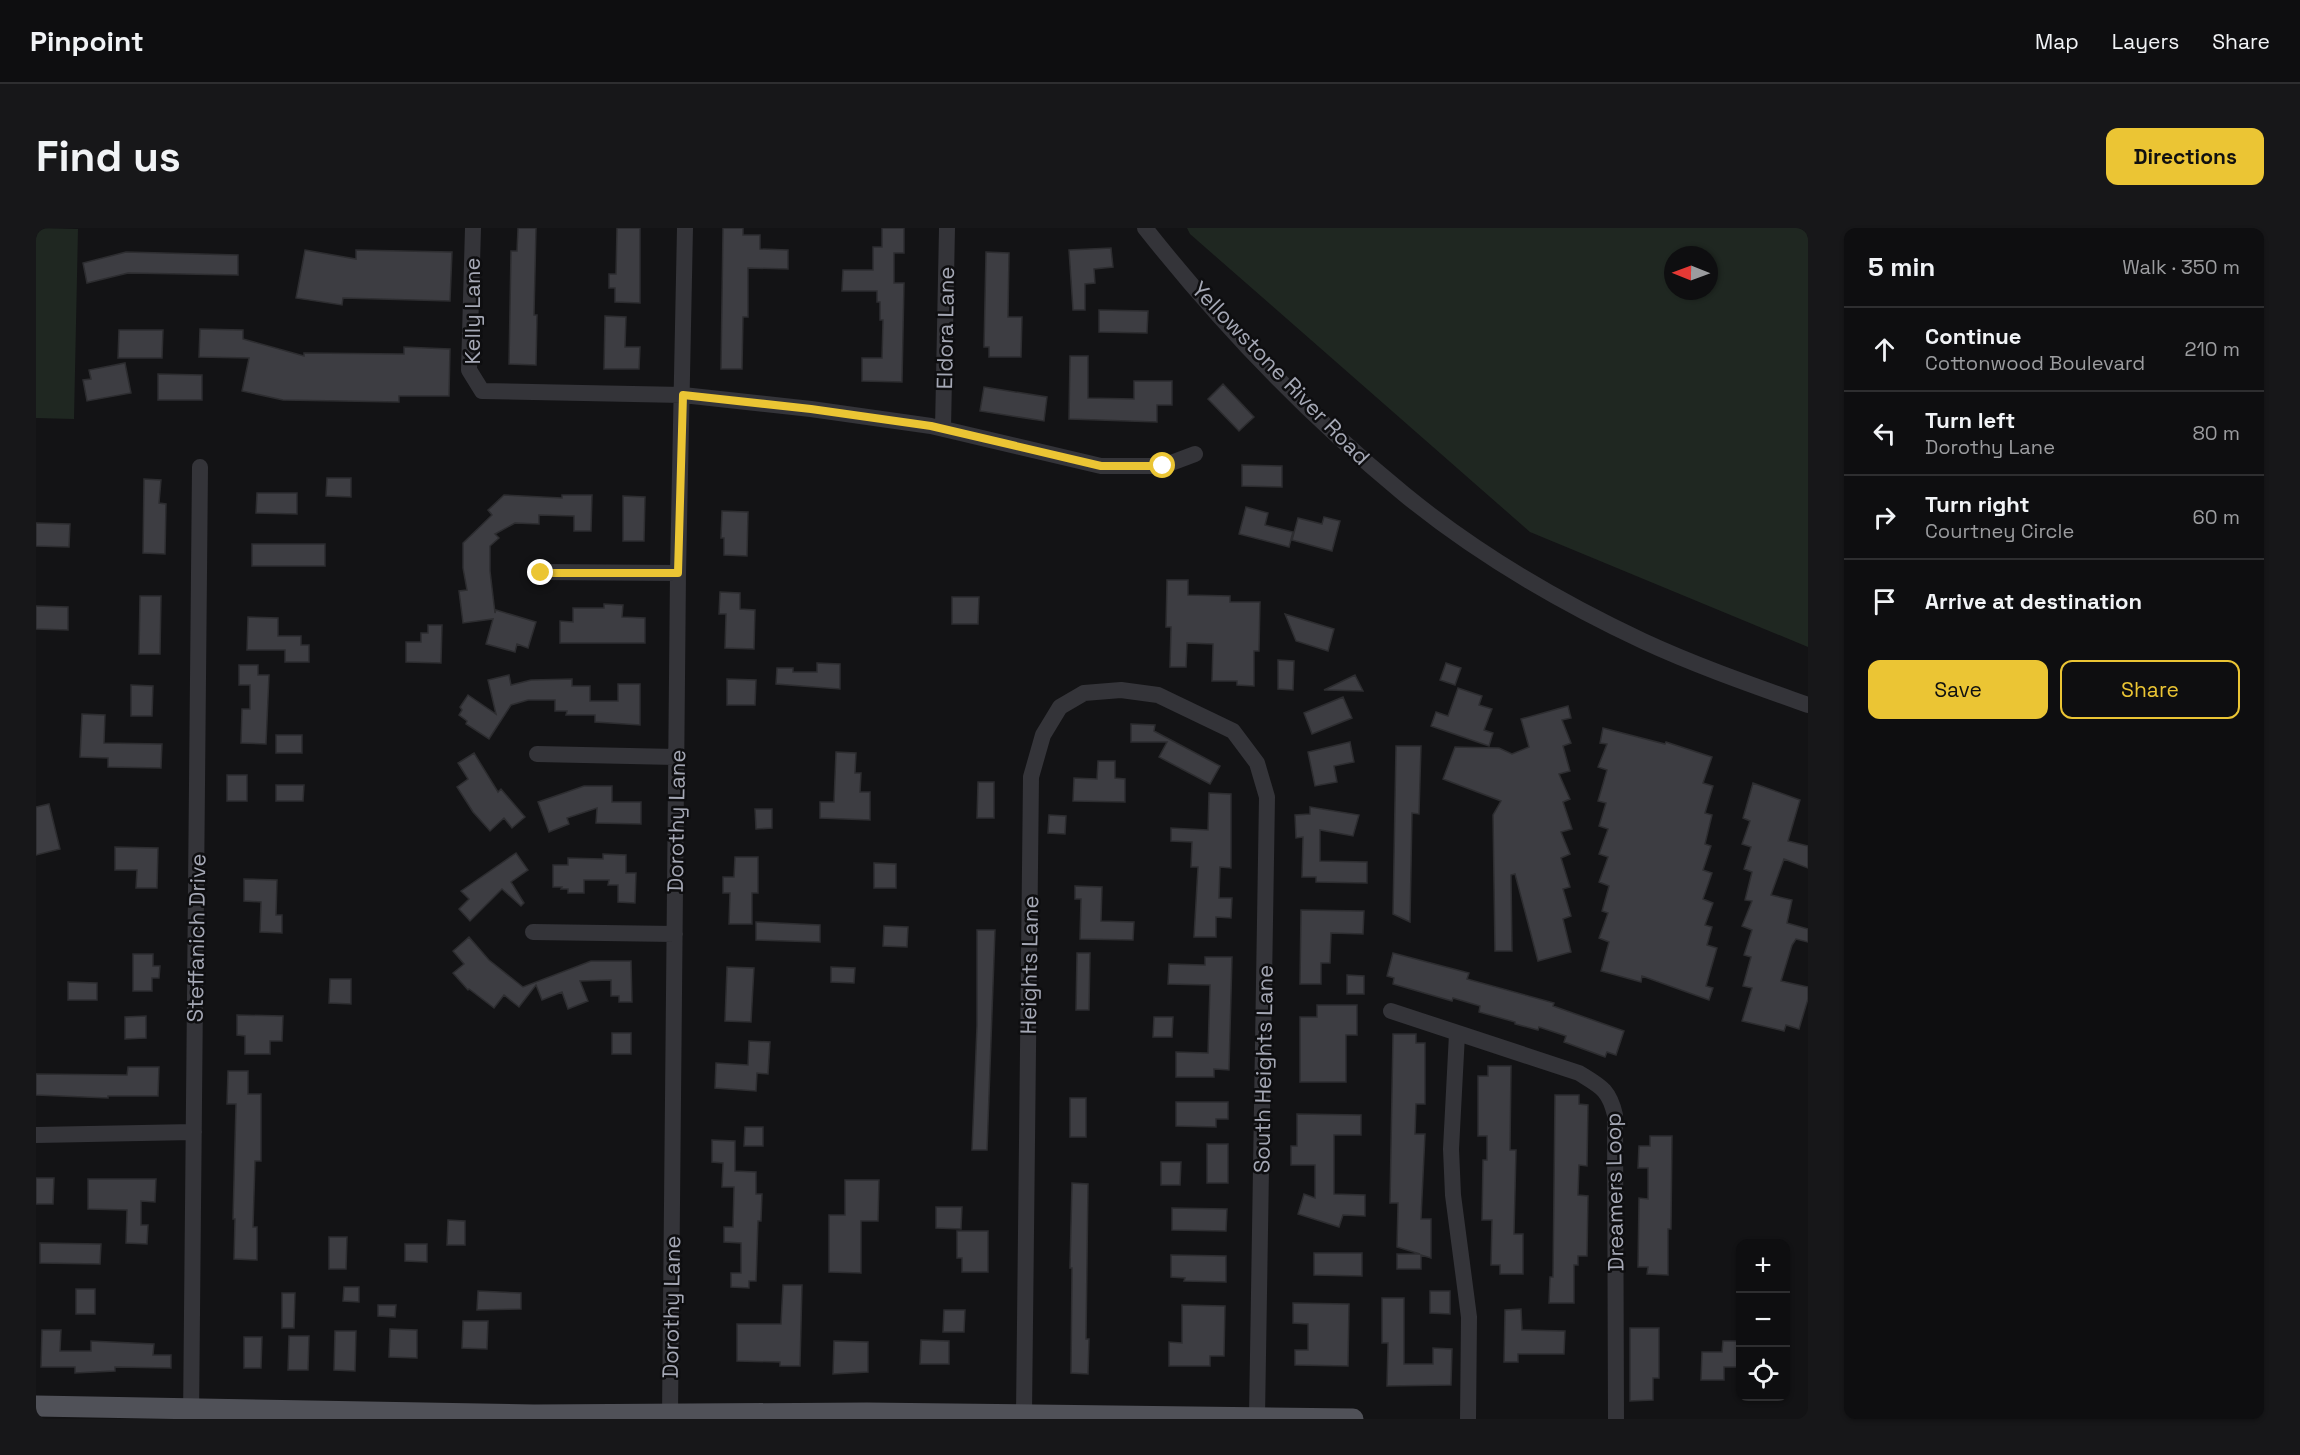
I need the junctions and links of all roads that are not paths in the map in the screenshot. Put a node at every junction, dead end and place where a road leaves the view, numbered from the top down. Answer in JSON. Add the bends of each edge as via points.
{"nodes":[{"id":1,"x":473,"y":228,"type":"edge"},
{"id":2,"x":685,"y":228,"type":"edge"},
{"id":3,"x":947,"y":228,"type":"edge"},
{"id":4,"x":1145,"y":228,"type":"edge"},
{"id":5,"x":683,"y":395,"type":"junction"},
{"id":6,"x":943,"y":429,"type":"junction"},
{"id":7,"x":1195,"y":454,"type":"dead end"},
{"id":8,"x":200,"y":467,"type":"dead end"},
{"id":9,"x":541,"y":573,"type":"dead end"},
{"id":10,"x":678,"y":573,"type":"junction"},
{"id":11,"x":1808,"y":705,"type":"edge"},
{"id":12,"x":1233,"y":731,"type":"joint"},
{"id":13,"x":537,"y":754,"type":"dead end"},
{"id":14,"x":676,"y":756,"type":"junction"},
{"id":15,"x":533,"y":932,"type":"dead end"},
{"id":16,"x":675,"y":934,"type":"junction"},
{"id":17,"x":1391,"y":1011,"type":"dead end"},
{"id":18,"x":1457,"y":1034,"type":"junction"},
{"id":19,"x":194,"y":1132,"type":"junction"},
{"id":20,"x":36,"y":1135,"type":"edge"},
{"id":21,"x":36,"y":1406,"type":"edge"},
{"id":22,"x":191,"y":1414,"type":"edge"},
{"id":23,"x":1024,"y":1414,"type":"junction"},
{"id":24,"x":669,"y":1415,"type":"junction"},
{"id":25,"x":1257,"y":1418,"type":"junction"},
{"id":26,"x":1294,"y":1418,"type":"edge"},
{"id":27,"x":1353,"y":1419,"type":"edge"},
{"id":28,"x":1468,"y":1419,"type":"edge"},
{"id":29,"x":1616,"y":1419,"type":"edge"}],
"edges":[{"from":1,"to":5,"type":"street","name":"Kelly Lane","via":[[469,370],[482,391]]},
{"from":2,"to":5,"type":"street","name":"Dorothy Lane"},
{"from":3,"to":6,"type":"street","name":"Eldora Lane"},
{"from":4,"to":11,"type":"street","name":"Yellowstone River Road","via":[[1238,336],[1298,397],[1405,495],[1453,531],[1550,592],[1643,641]]},
{"from":5,"to":6,"type":"street"},
{"from":5,"to":10,"type":"street","name":"Dorothy Lane"},
{"from":6,"to":7,"type":"street","via":[[1101,466],[1163,466]]},
{"from":8,"to":19,"type":"street","name":"Steffanich Drive"},
{"from":9,"to":10,"type":"street"},
{"from":10,"to":14,"type":"street","name":"Dorothy Lane"},
{"from":12,"to":23,"type":"street","name":"Heights Lane","via":[[1158,695],[1121,690],[1084,693],[1060,707],[1043,735],[1031,777]]},
{"from":12,"to":25,"type":"street","name":"South Heights Lane","via":[[1257,763],[1268,797]]},
{"from":13,"to":14,"type":"street"},
{"from":14,"to":16,"type":"street","name":"Dorothy Lane"},
{"from":15,"to":16,"type":"street"},
{"from":16,"to":24,"type":"street","name":"Dorothy Lane"},
{"from":17,"to":18,"type":"street","name":"Dreamers Loop"},
{"from":18,"to":28,"type":"street","via":[[1453,1195],[1469,1317]]},
{"from":18,"to":29,"type":"street","name":"Dreamers Loop","via":[[1579,1073],[1611,1097],[1615,1115]]},
{"from":19,"to":20,"type":"street"},
{"from":19,"to":22,"type":"street","name":"Steffanich Drive"},
{"from":21,"to":22,"type":"main road"},
{"from":22,"to":24,"type":"main road"},
{"from":23,"to":24,"type":"main road"},
{"from":23,"to":25,"type":"main road"},
{"from":25,"to":26,"type":"main road"},
{"from":26,"to":27,"type":"main road"}]}
